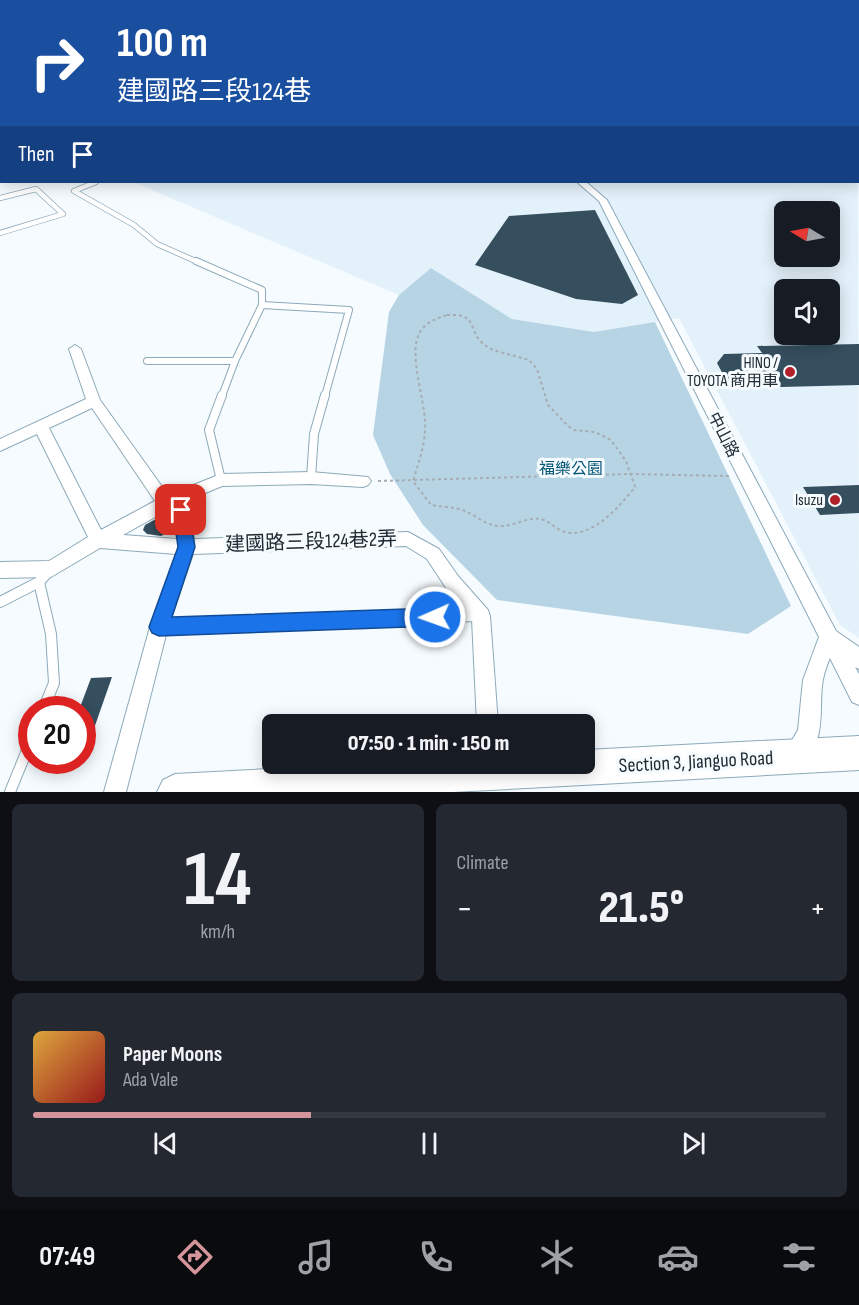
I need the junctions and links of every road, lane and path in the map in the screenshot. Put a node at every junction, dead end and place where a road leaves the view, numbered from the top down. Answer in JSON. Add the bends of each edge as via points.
{"nodes":[{"id":1,"x":34,"y":183,"type":"edge"},
{"id":2,"x":94,"y":183,"type":"edge"},
{"id":3,"x":581,"y":183,"type":"edge"},
{"id":4,"x":36,"y":189,"type":"junction"},
{"id":5,"x":0,"y":198,"type":"edge"},
{"id":6,"x":0,"y":233,"type":"edge"},
{"id":7,"x":262,"y":304,"type":"junction"},
{"id":8,"x":75,"y":349,"type":"dead end"},
{"id":9,"x":147,"y":361,"type":"dead end"},
{"id":10,"x":235,"y":361,"type":"junction"},
{"id":11,"x":94,"y":401,"type":"junction"},
{"id":12,"x":41,"y":427,"type":"junction"},
{"id":13,"x":0,"y":445,"type":"edge"},
{"id":14,"x":631,"y":474,"type":"junction"},
{"id":15,"x":744,"y":477,"type":"junction"},
{"id":16,"x":311,"y":478,"type":"junction"},
{"id":17,"x":221,"y":480,"type":"junction"},
{"id":18,"x":363,"y":481,"type":"joint"},
{"id":19,"x":413,"y":481,"type":"junction"},
{"id":20,"x":165,"y":503,"type":"junction"},
{"id":21,"x":98,"y":540,"type":"junction"},
{"id":22,"x":187,"y":547,"type":"junction"},
{"id":23,"x":51,"y":569,"type":"junction"},
{"id":24,"x":0,"y":570,"type":"edge"},
{"id":25,"x":39,"y":582,"type":"junction"},
{"id":26,"x":0,"y":602,"type":"edge"},
{"id":27,"x":481,"y":616,"type":"junction"},
{"id":28,"x":159,"y":627,"type":"junction"},
{"id":29,"x":828,"y":637,"type":"junction"},
{"id":30,"x":859,"y":659,"type":"edge"},
{"id":31,"x":859,"y":695,"type":"edge"},
{"id":32,"x":49,"y":696,"type":"edge"},
{"id":33,"x":487,"y":714,"type":"edge"},
{"id":34,"x":859,"y":753,"type":"edge"},
{"id":35,"x":790,"y":757,"type":"junction"},
{"id":36,"x":595,"y":764,"type":"edge"},
{"id":37,"x":18,"y":772,"type":"edge"},
{"id":38,"x":425,"y":774,"type":"edge"},
{"id":39,"x":10,"y":792,"type":"edge"},
{"id":40,"x":116,"y":792,"type":"edge"},
{"id":41,"x":174,"y":792,"type":"edge"}],
"edges":[{"from":1,"to":4,"type":"lane"},
{"from":2,"to":7,"type":"lane","via":[[74,191],[134,225],[157,244],[262,290]]},
{"from":3,"to":15,"type":"street","name":"中山路","via":[[603,200]]},
{"from":4,"to":5,"type":"lane"},
{"from":4,"to":6,"type":"lane","via":[[63,214]]},
{"from":7,"to":10,"type":"lane"},
{"from":7,"to":16,"type":"lane","via":[[349,310],[314,434]]},
{"from":8,"to":11,"type":"street"},
{"from":9,"to":10,"type":"lane"},
{"from":10,"to":17,"type":"lane","via":[[209,430]]},
{"from":11,"to":12,"type":"street"},
{"from":11,"to":20,"type":"street"},
{"from":12,"to":13,"type":"street"},
{"from":12,"to":21,"type":"street"},
{"from":14,"to":15,"type":"path"},
{"from":14,"to":19,"type":"path"},
{"from":14,"to":19,"type":"path","via":[[635,487],[628,497],[591,528],[578,533],[563,531],[540,519],[525,520],[512,527],[482,522],[459,509],[431,505]]},
{"from":14,"to":19,"type":"path","via":[[622,452],[609,437],[572,429],[548,405],[537,369],[529,360],[493,350],[477,337],[469,320],[447,315],[424,326],[414,351],[425,437]]},
{"from":15,"to":29,"type":"street","name":"中山路"},
{"from":16,"to":17,"type":"street"},
{"from":16,"to":18,"type":"street"},
{"from":17,"to":20,"type":"street"},
{"from":18,"to":19,"type":"path"},
{"from":20,"to":21,"type":"street"},
{"from":20,"to":22,"type":"street","via":[[181,510]]},
{"from":21,"to":22,"type":"street","name":"建國路三段124巷2弄"},
{"from":21,"to":23,"type":"street"},
{"from":22,"to":27,"type":"street","name":"建國路三段124巷2弄","via":[[408,539],[433,554]]},
{"from":22,"to":28,"type":"street"},
{"from":23,"to":24,"type":"street"},
{"from":23,"to":25,"type":"lane"},
{"from":25,"to":26,"type":"lane"},
{"from":25,"to":32,"type":"lane","via":[[51,634],[54,683]]},
{"from":27,"to":28,"type":"lane"},
{"from":27,"to":33,"type":"street"},
{"from":28,"to":40,"type":"street"},
{"from":29,"to":30,"type":"street"},
{"from":29,"to":31,"type":"street","name":"中山路"},
{"from":29,"to":35,"type":"street","via":[[812,684],[810,729],[803,747]]},
{"from":34,"to":35,"type":"main road","name":"Section 3, Jianguo Road"},
{"from":35,"to":36,"type":"main road","name":"Section 3, Jianguo Road"},
{"from":37,"to":39,"type":"lane"},
{"from":38,"to":41,"type":"main road","name":"Section 3, Jianguo Road"}]}
